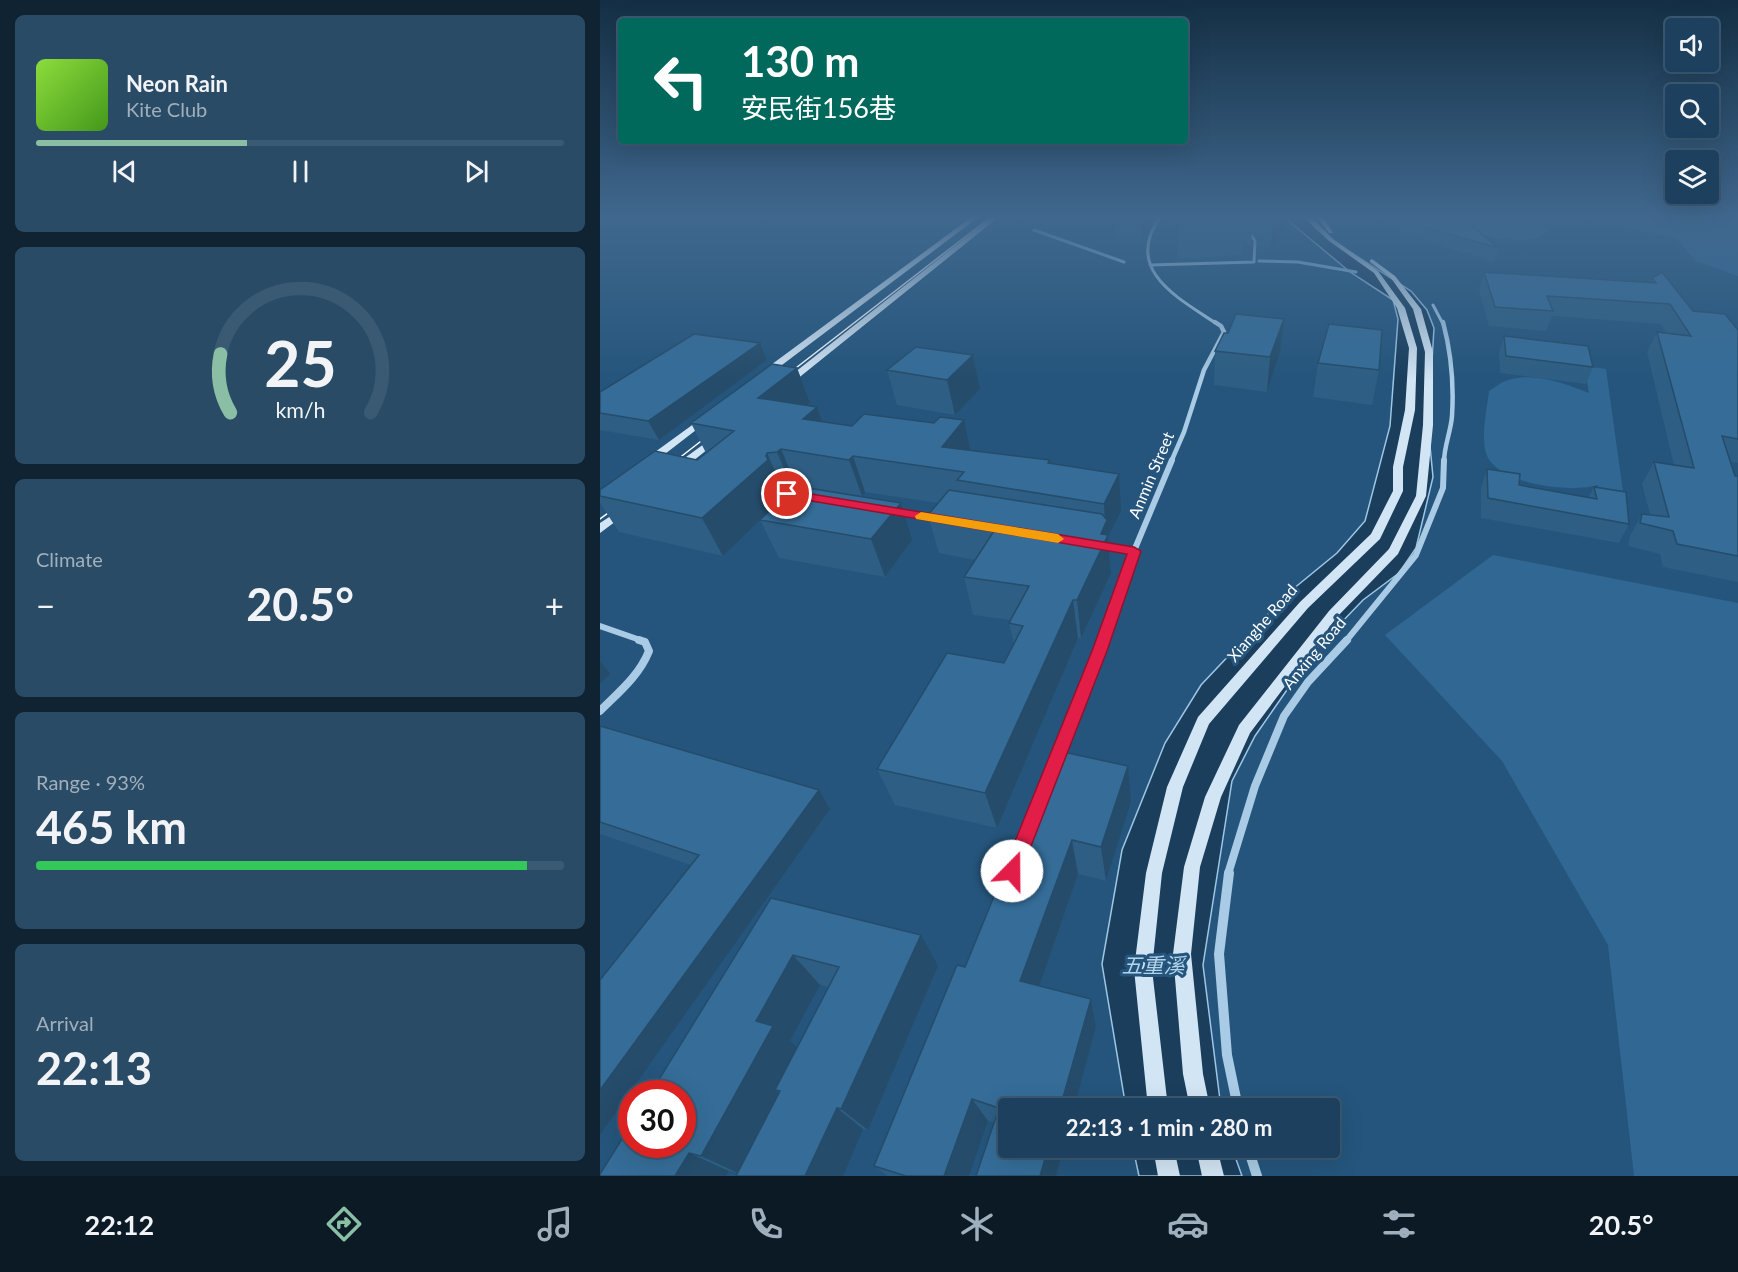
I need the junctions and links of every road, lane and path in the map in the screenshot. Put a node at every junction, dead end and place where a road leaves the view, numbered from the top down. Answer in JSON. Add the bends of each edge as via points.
{"nodes":[{"id":1,"x":903,"y":271,"type":"edge"},
{"id":2,"x":928,"y":271,"type":"edge"},
{"id":3,"x":1152,"y":271,"type":"edge"},
{"id":4,"x":1374,"y":271,"type":"edge"},
{"id":5,"x":1384,"y":271,"type":"edge"},
{"id":6,"x":1433,"y":305,"type":"dead end"},
{"id":7,"x":787,"y":357,"type":"junction"},
{"id":8,"x":814,"y":361,"type":"junction"},
{"id":9,"x":752,"y":383,"type":"edge"},
{"id":10,"x":776,"y":391,"type":"edge"},
{"id":11,"x":714,"y":412,"type":"edge"},
{"id":12,"x":720,"y":435,"type":"edge"},
{"id":13,"x":638,"y":469,"type":"edge"},
{"id":14,"x":674,"y":471,"type":"edge"},
{"id":15,"x":628,"y":507,"type":"edge"},
{"id":16,"x":893,"y":511,"type":"edge"},
{"id":17,"x":940,"y":519,"type":"edge"},
{"id":18,"x":600,"y":529,"type":"edge"},
{"id":19,"x":1089,"y":544,"type":"edge"},
{"id":20,"x":1134,"y":551,"type":"junction"},
{"id":21,"x":600,"y":626,"type":"edge"},
{"id":22,"x":600,"y":711,"type":"edge"},
{"id":23,"x":1056,"y":761,"type":"edge"},
{"id":24,"x":1157,"y":1098,"type":"edge"},
{"id":25,"x":1198,"y":1098,"type":"edge"},
{"id":26,"x":1236,"y":1098,"type":"edge"},
{"id":27,"x":1166,"y":1158,"type":"edge"},
{"id":28,"x":1210,"y":1158,"type":"edge"},
{"id":29,"x":1251,"y":1158,"type":"edge"},
{"id":30,"x":1169,"y":1176,"type":"edge"},
{"id":31,"x":1213,"y":1176,"type":"edge"},
{"id":32,"x":1257,"y":1176,"type":"edge"}],
"edges":[{"from":1,"to":7,"type":"main road"},
{"from":2,"to":8,"type":"main road"},
{"from":3,"to":20,"type":"street","name":"Anmin Street","via":[[1156,281],[1170,294],[1221,326],[1224,332],[1204,370],[1184,432]]},
{"from":4,"to":24,"type":"main road","name":"Xianghe Road","via":[[1401,308],[1413,348],[1410,410],[1398,467],[1398,491],[1376,536],[1304,605],[1203,722],[1175,787],[1154,873],[1143,969]]},
{"from":5,"to":25,"type":"main road","via":[[1418,309],[1429,352],[1428,425],[1421,496],[1394,551],[1333,614],[1244,729],[1213,797],[1192,867],[1182,954]]},
{"from":6,"to":26,"type":"street","name":"Anxing Road","via":[[1443,323],[1451,362],[1452,418],[1444,446],[1443,488],[1416,555],[1284,716],[1255,786],[1229,869],[1219,954],[1227,1055]]},
{"from":7,"to":8,"type":"main road"},
{"from":7,"to":9,"type":"main road"},
{"from":8,"to":10,"type":"main road"},
{"from":11,"to":13,"type":"main road"},
{"from":12,"to":14,"type":"main road"},
{"from":15,"to":18,"type":"main road"},
{"from":16,"to":17,"type":"street"},
{"from":19,"to":20,"type":"street"},
{"from":20,"to":23,"type":"street","name":"Anmin Street"},
{"from":21,"to":22,"type":"street","via":[[645,642],[649,651],[635,676]]},
{"from":27,"to":30,"type":"main road"},
{"from":28,"to":31,"type":"main road"},
{"from":29,"to":32,"type":"street"}]}
